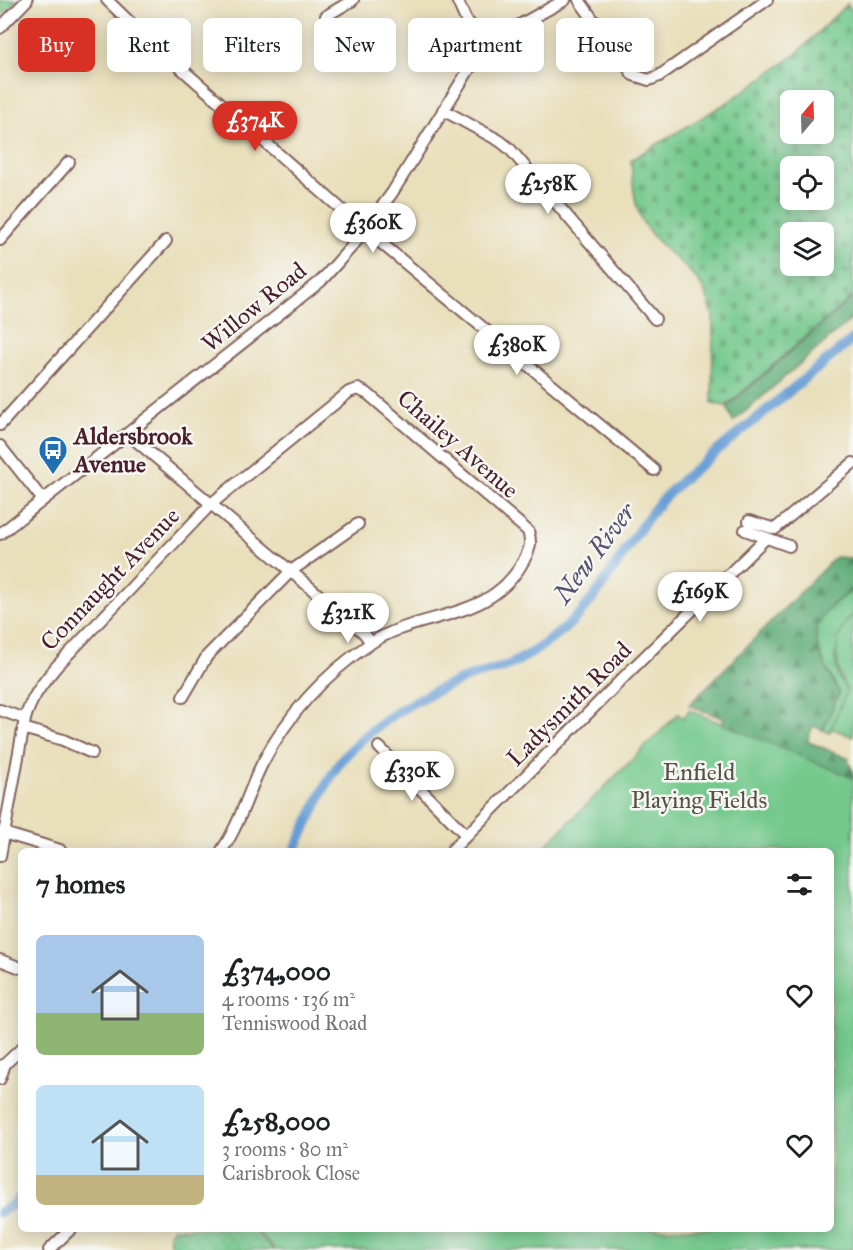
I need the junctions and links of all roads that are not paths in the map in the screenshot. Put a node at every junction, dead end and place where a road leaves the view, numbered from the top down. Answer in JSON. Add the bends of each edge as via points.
{"nodes":[{"id":1,"x":27,"y":0,"type":"edge"},
{"id":2,"x":107,"y":0,"type":"edge"},
{"id":3,"x":353,"y":0,"type":"edge"},
{"id":4,"x":457,"y":0,"type":"edge"},
{"id":5,"x":565,"y":0,"type":"edge"},
{"id":6,"x":579,"y":0,"type":"edge"},
{"id":7,"x":767,"y":0,"type":"edge"},
{"id":8,"x":326,"y":16,"type":"dead end"},
{"id":9,"x":465,"y":18,"type":"edge"},
{"id":10,"x":532,"y":18,"type":"edge"},
{"id":11,"x":0,"y":28,"type":"edge"},
{"id":12,"x":467,"y":72,"type":"edge"},
{"id":13,"x":443,"y":110,"type":"junction"},
{"id":14,"x":69,"y":162,"type":"dead end"},
{"id":15,"x":365,"y":230,"type":"junction"},
{"id":16,"x":0,"y":240,"type":"edge"},
{"id":17,"x":166,"y":241,"type":"dead end"},
{"id":18,"x":655,"y":318,"type":"dead end"},
{"id":19,"x":349,"y":392,"type":"joint"},
{"id":20,"x":0,"y":425,"type":"edge"},
{"id":21,"x":128,"y":434,"type":"junction"},
{"id":22,"x":0,"y":446,"type":"edge"},
{"id":23,"x":853,"y":463,"type":"edge"},
{"id":24,"x":654,"y":470,"type":"dead end"},
{"id":25,"x":43,"y":500,"type":"junction"},
{"id":26,"x":211,"y":504,"type":"junction"},
{"id":27,"x":358,"y":524,"type":"dead end"},
{"id":28,"x":0,"y":534,"type":"edge"},
{"id":29,"x":766,"y":538,"type":"junction"},
{"id":30,"x":789,"y":546,"type":"dead end"},
{"id":31,"x":291,"y":571,"type":"junction"},
{"id":32,"x":371,"y":643,"type":"junction"},
{"id":33,"x":183,"y":697,"type":"dead end"},
{"id":34,"x":0,"y":710,"type":"edge"},
{"id":35,"x":24,"y":723,"type":"junction"},
{"id":36,"x":379,"y":747,"type":"dead end"},
{"id":37,"x":92,"y":753,"type":"dead end"},
{"id":38,"x":2,"y":832,"type":"edge"},
{"id":39,"x":466,"y":836,"type":"junction"},
{"id":40,"x":54,"y":848,"type":"edge"},
{"id":41,"x":223,"y":848,"type":"edge"},
{"id":42,"x":454,"y":848,"type":"edge"},
{"id":43,"x":0,"y":856,"type":"edge"},
{"id":44,"x":0,"y":960,"type":"edge"},
{"id":45,"x":18,"y":967,"type":"edge"},
{"id":46,"x":18,"y":1052,"type":"edge"},
{"id":47,"x":2,"y":1065,"type":"edge"},
{"id":48,"x":0,"y":1079,"type":"edge"},
{"id":49,"x":68,"y":1232,"type":"edge"},
{"id":50,"x":48,"y":1250,"type":"edge"}],
"edges":[{"from":1,"to":11,"type":"street"},
{"from":2,"to":15,"type":"street"},
{"from":3,"to":8,"type":"street"},
{"from":4,"to":9,"type":"street"},
{"from":5,"to":10,"type":"street","name":"Willow Road"},
{"from":6,"to":7,"type":"street","via":[[633,75],[649,80]]},
{"from":12,"to":13,"type":"street","name":"Willow Road"},
{"from":13,"to":15,"type":"street","name":"Willow Road"},
{"from":13,"to":18,"type":"street","via":[[510,149]]},
{"from":14,"to":16,"type":"street"},
{"from":15,"to":21,"type":"street","name":"Willow Road","via":[[321,281]]},
{"from":15,"to":24,"type":"street"},
{"from":17,"to":20,"type":"street"},
{"from":19,"to":26,"type":"street","name":"Connaught Avenue"},
{"from":19,"to":32,"type":"street","name":"Chailey Avenue","via":[[358,389],[368,394],[528,531],[532,542],[520,568],[492,596],[455,613],[401,628]]},
{"from":21,"to":25,"type":"street","name":"Willow Road"},
{"from":21,"to":26,"type":"street"},
{"from":22,"to":25,"type":"street"},
{"from":23,"to":29,"type":"street","via":[[775,529],[747,525]]},
{"from":25,"to":28,"type":"street","name":"Willow Road"},
{"from":26,"to":31,"type":"street"},
{"from":26,"to":35,"type":"street","name":"Connaught Avenue","via":[[56,667],[38,689]]},
{"from":27,"to":31,"type":"street"},
{"from":29,"to":30,"type":"street"},
{"from":29,"to":39,"type":"street","name":"Ladysmith Road"},
{"from":31,"to":32,"type":"street"},
{"from":31,"to":33,"type":"street","via":[[207,656]]},
{"from":32,"to":41,"type":"street","via":[[301,703],[262,764]]},
{"from":34,"to":35,"type":"street"},
{"from":35,"to":37,"type":"street"},
{"from":35,"to":38,"type":"street","name":"Connaught Avenue"},
{"from":36,"to":39,"type":"street"},
{"from":38,"to":40,"type":"street"},
{"from":38,"to":43,"type":"street","name":"Connaught Avenue"},
{"from":39,"to":42,"type":"street","name":"Ladysmith Road"},
{"from":44,"to":45,"type":"street"},
{"from":46,"to":47,"type":"street"},
{"from":47,"to":48,"type":"street"},
{"from":49,"to":50,"type":"street"}]}
